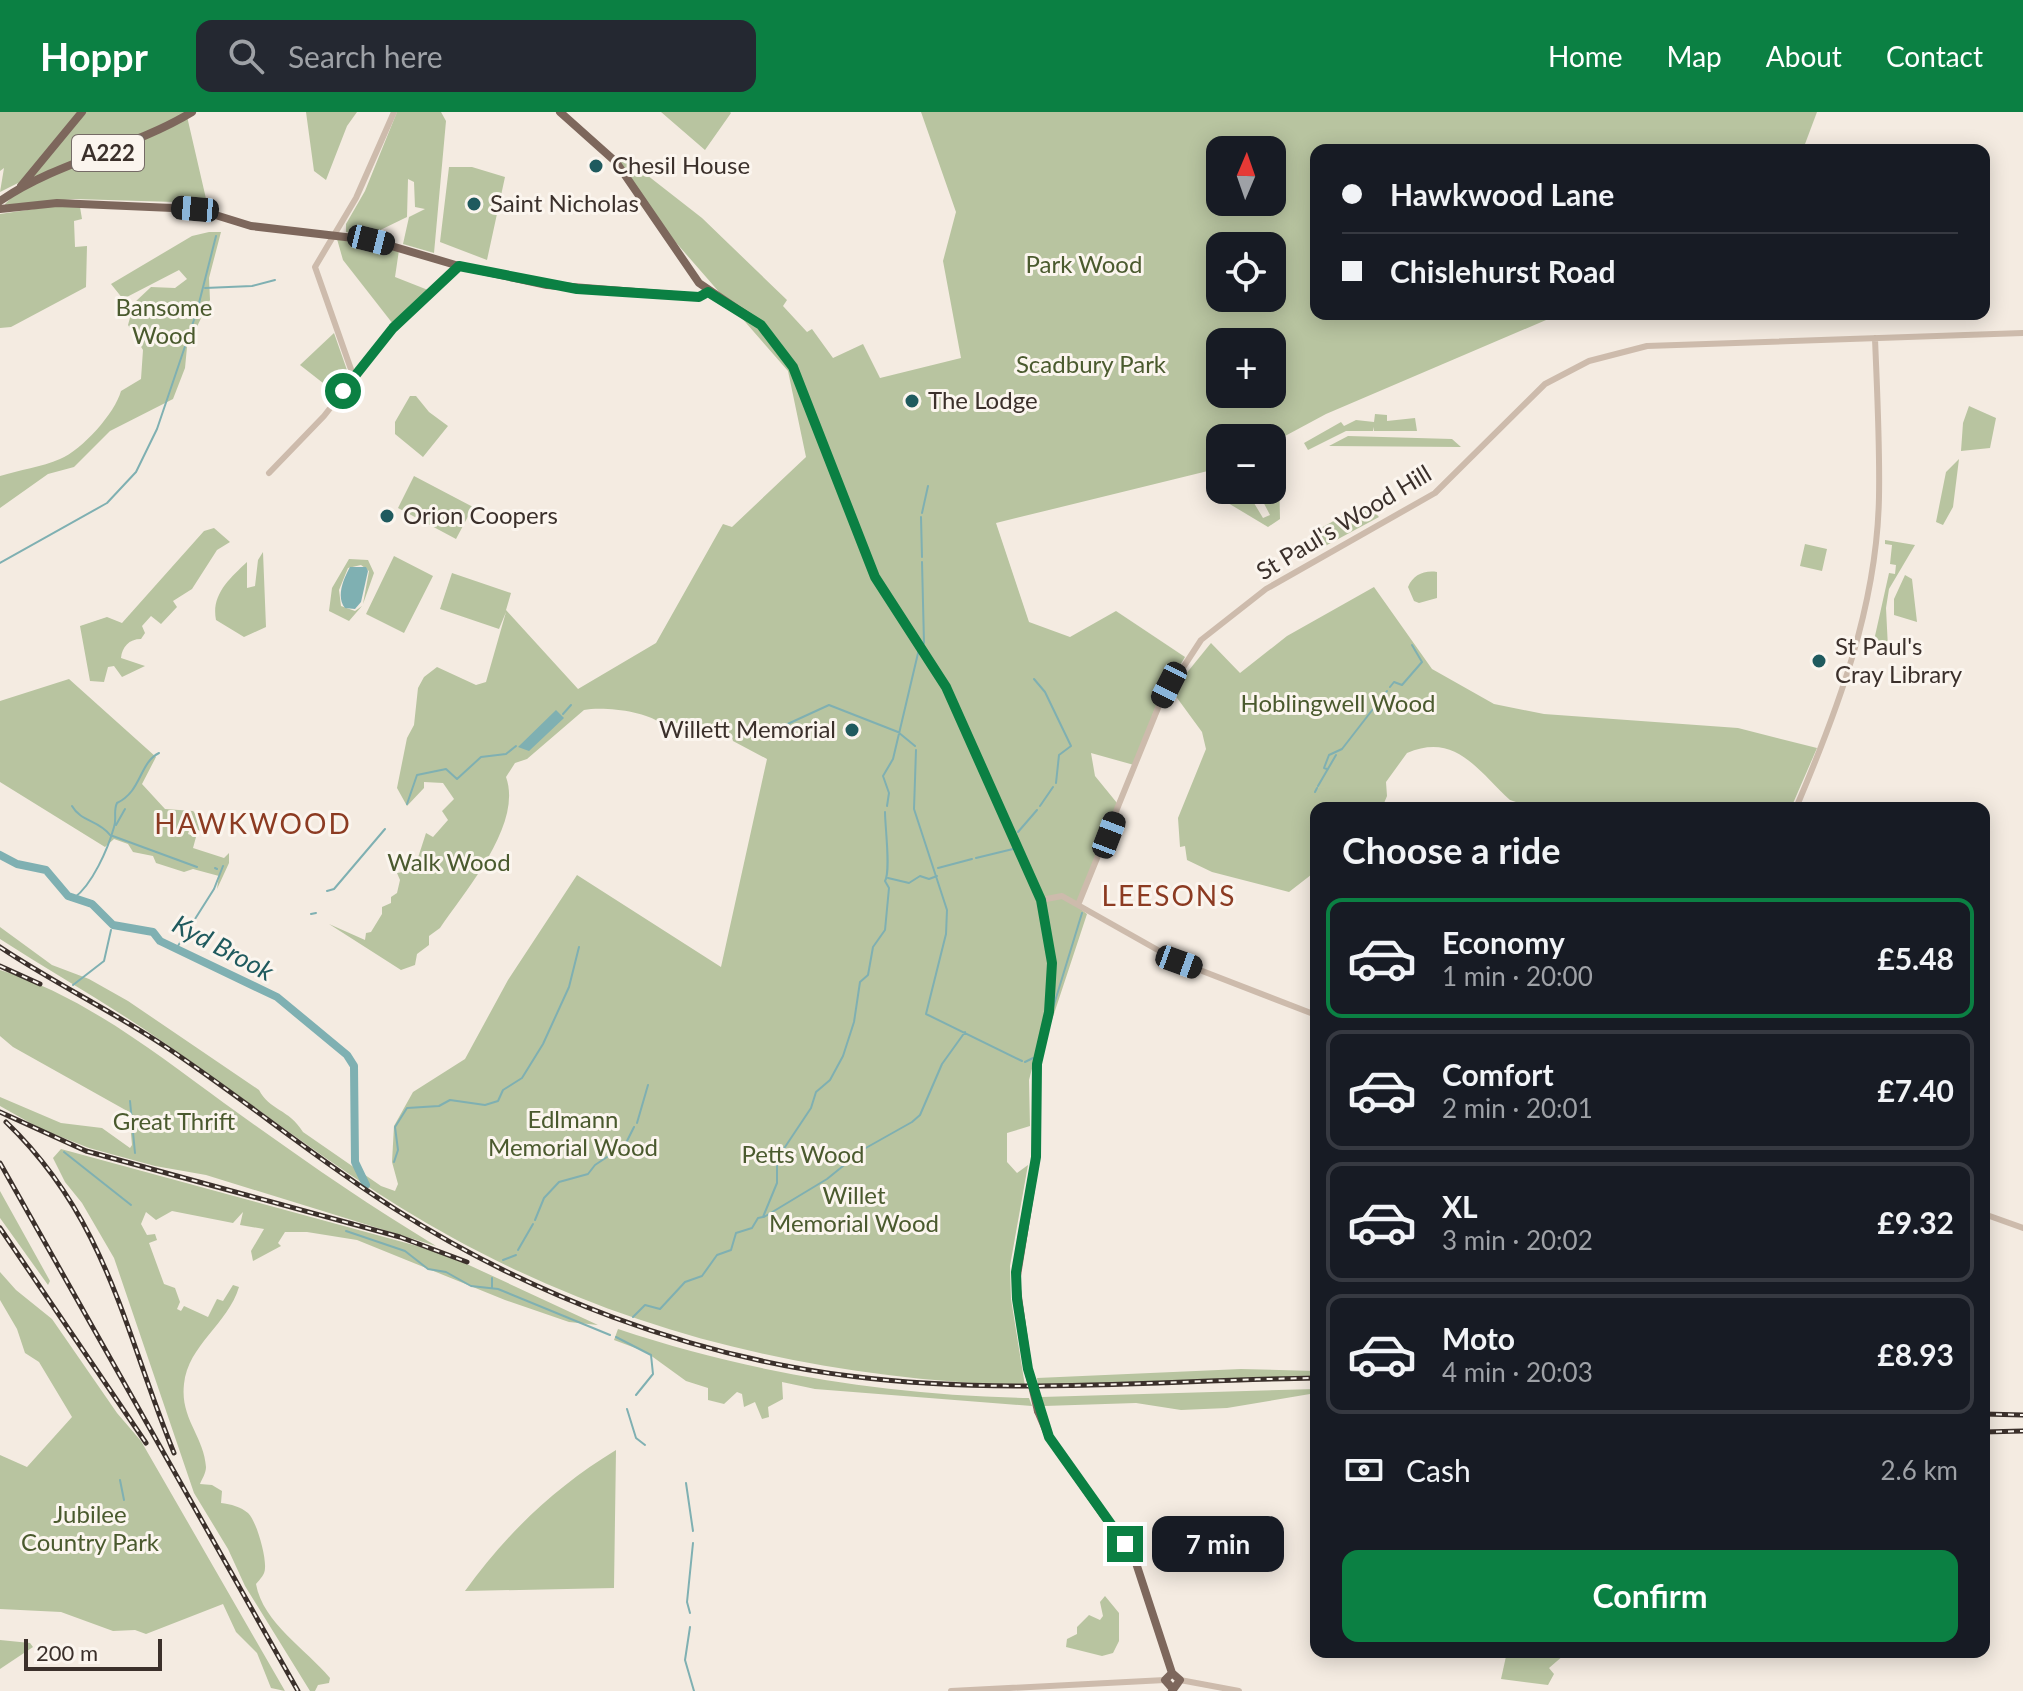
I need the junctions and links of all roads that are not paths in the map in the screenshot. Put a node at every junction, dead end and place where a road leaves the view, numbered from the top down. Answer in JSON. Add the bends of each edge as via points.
{"nodes":[{"id":1,"x":82,"y":112,"type":"edge"},
{"id":2,"x":192,"y":112,"type":"edge"},
{"id":3,"x":394,"y":112,"type":"edge"},
{"id":4,"x":560,"y":112,"type":"edge"},
{"id":5,"x":21,"y":187,"type":"junction"},
{"id":6,"x":0,"y":201,"type":"edge"},
{"id":7,"x":0,"y":209,"type":"edge"},
{"id":8,"x":335,"y":235,"type":"junction"},
{"id":9,"x":447,"y":262,"type":"junction"},
{"id":10,"x":459,"y":266,"type":"junction"},
{"id":11,"x":447,"y":277,"type":"junction"},
{"id":12,"x":708,"y":292,"type":"junction"},
{"id":13,"x":2023,"y":333,"type":"edge"},
{"id":14,"x":1875,"y":338,"type":"junction"},
{"id":15,"x":353,"y":375,"type":"junction"},
{"id":16,"x":269,"y":473,"type":"dead end"},
{"id":17,"x":1798,"y":802,"type":"edge"},
{"id":18,"x":1041,"y":900,"type":"junction"},
{"id":19,"x":1078,"y":905,"type":"junction"},
{"id":20,"x":1310,"y":1013,"type":"edge"},
{"id":21,"x":1990,"y":1216,"type":"edge"},
{"id":22,"x":2023,"y":1228,"type":"edge"},
{"id":23,"x":1169,"y":1677,"type":"junction"},
{"id":24,"x":1180,"y":1680,"type":"junction"},
{"id":25,"x":1173,"y":1690,"type":"edge"},
{"id":26,"x":951,"y":1691,"type":"edge"},
{"id":27,"x":1239,"y":1691,"type":"edge"}],
"edges":[{"from":1,"to":5,"type":"main road"},
{"from":2,"to":5,"type":"main road","number":"A222","via":[[151,136]]},
{"from":3,"to":8,"type":"street"},
{"from":4,"to":12,"type":"main road","via":[[619,166]]},
{"from":5,"to":6,"type":"main road","number":"A222"},
{"from":7,"to":8,"type":"main road","via":[[46,203],[175,207],[251,226]]},
{"from":8,"to":9,"type":"main road"},
{"from":8,"to":15,"type":"street","via":[[314,271]]},
{"from":9,"to":10,"type":"main road"},
{"from":9,"to":11,"type":"street"},
{"from":10,"to":11,"type":"street"},
{"from":10,"to":12,"type":"main road","via":[[577,289],[699,297]]},
{"from":11,"to":15,"type":"street"},
{"from":12,"to":18,"type":"main road","via":[[761,325],[793,367],[875,577],[946,687]]},
{"from":13,"to":14,"type":"street","name":"St Paul's Wood Hill"},
{"from":14,"to":17,"type":"street","via":[[1879,499],[1870,578],[1846,684]]},
{"from":14,"to":19,"type":"street","name":"St Paul's Wood Hill","via":[[1647,346],[1578,365],[1527,400],[1435,493],[1266,589],[1224,619],[1189,656],[1160,703]]},
{"from":15,"to":16,"type":"street","via":[[324,416]]},
{"from":18,"to":19,"type":"street","via":[[1062,896]]},
{"from":18,"to":23,"type":"main road","bridge":true,"via":[[1051,983],[1037,1064],[1036,1157],[1016,1282],[1028,1369],[1049,1437],[1135,1560]]},
{"from":19,"to":20,"type":"street","via":[[1179,962]]},
{"from":21,"to":22,"type":"street"},
{"from":23,"to":24,"type":"main road"},
{"from":23,"to":25,"type":"main road"},
{"from":23,"to":26,"type":"street"},
{"from":24,"to":25,"type":"main road"},
{"from":24,"to":27,"type":"street"}]}
